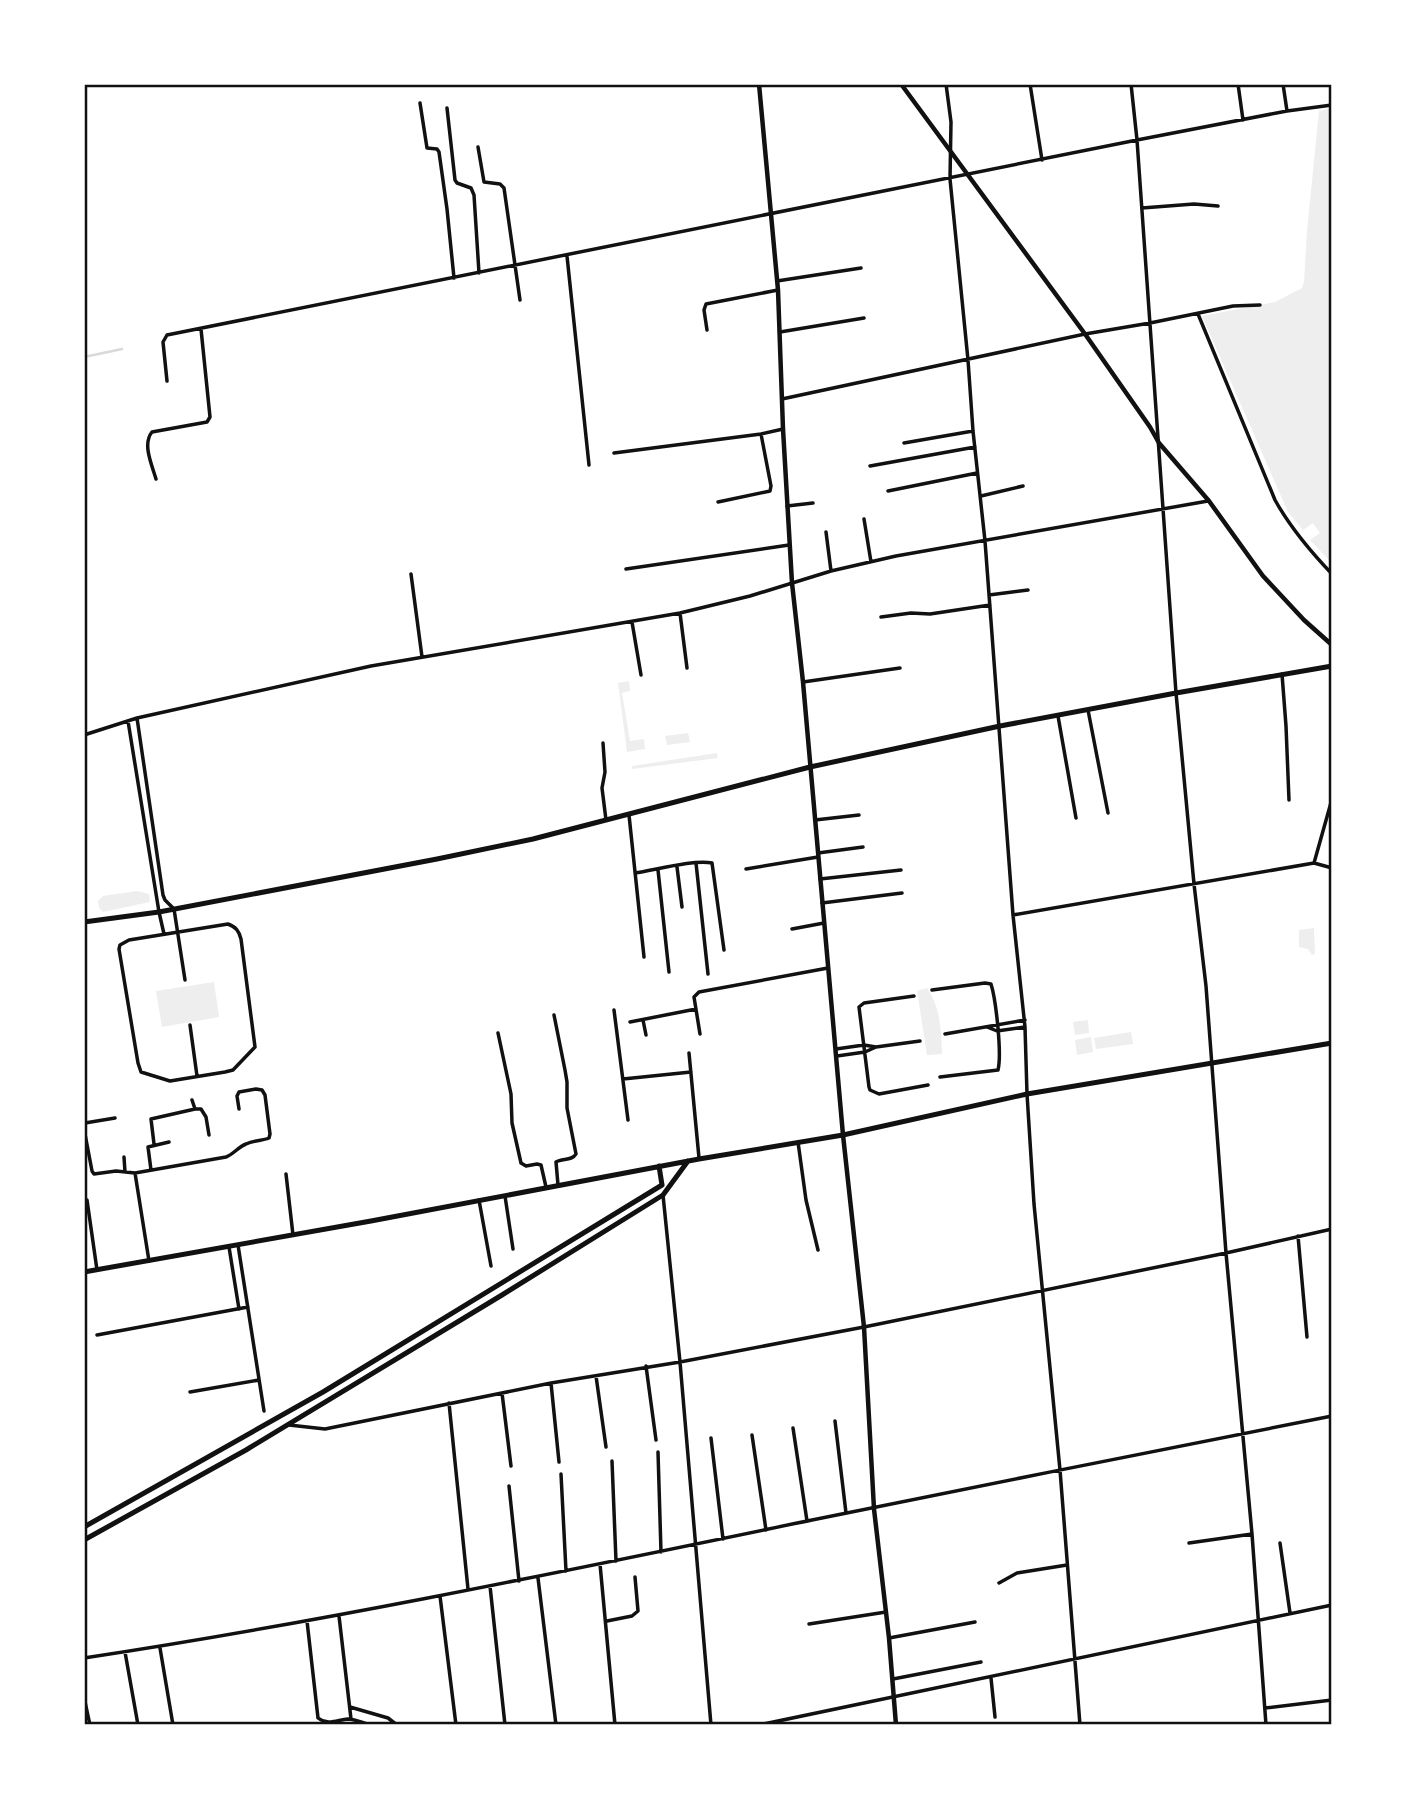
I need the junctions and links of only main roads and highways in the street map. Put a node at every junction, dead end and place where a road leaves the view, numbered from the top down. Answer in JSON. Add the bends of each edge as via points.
{"nodes":[{"id":1,"x":1332,"y":666,"type":"edge"},
{"id":2,"x":84,"y":922,"type":"edge"},
{"id":3,"x":1332,"y":1043,"type":"edge"},
{"id":4,"x":688,"y":1161,"type":"junction"},
{"id":5,"x":659,"y":1166,"type":"junction"},
{"id":6,"x":662,"y":1185,"type":"junction"},
{"id":7,"x":663,"y":1195,"type":"junction"},
{"id":8,"x":84,"y":1272,"type":"edge"},
{"id":9,"x":84,"y":1527,"type":"edge"},
{"id":10,"x":84,"y":1540,"type":"edge"}],
"edges":[{"from":1,"to":2,"type":"main road","via":[[1000,726],[810,767],[449,857]]},
{"from":3,"to":4,"type":"main road","via":[[1027,1094],[843,1135]]},
{"from":4,"to":5,"type":"main road"},
{"from":4,"to":7,"type":"main road"},
{"from":5,"to":6,"type":"main road"},
{"from":5,"to":8,"type":"main road"},
{"from":6,"to":7,"type":"main road"},
{"from":6,"to":9,"type":"main road","via":[[323,1392]]},
{"from":7,"to":10,"type":"main road","via":[[185,1485]]}]}
